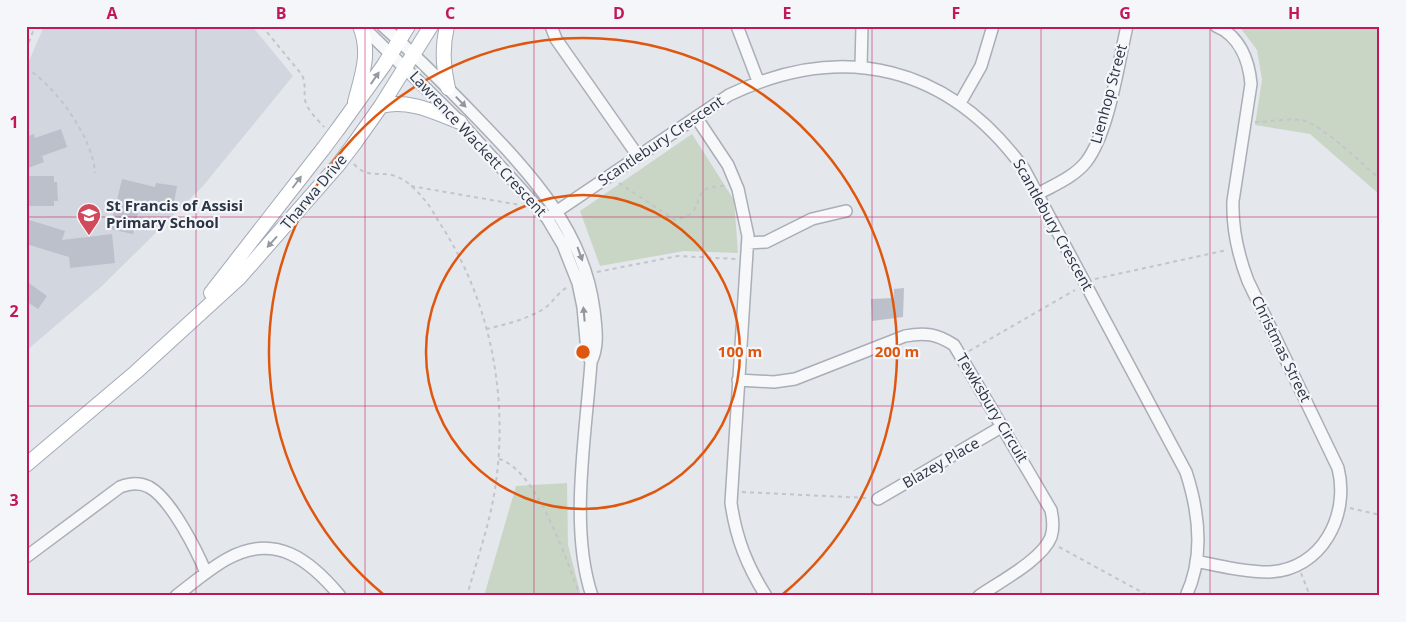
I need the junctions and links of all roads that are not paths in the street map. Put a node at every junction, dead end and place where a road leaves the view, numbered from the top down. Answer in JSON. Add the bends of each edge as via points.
{"nodes":[{"id":1,"x":361,"y":26,"type":"edge"},
{"id":2,"x":384,"y":26,"type":"edge"},
{"id":3,"x":408,"y":26,"type":"edge"},
{"id":4,"x":431,"y":26,"type":"edge"},
{"id":5,"x":447,"y":26,"type":"edge"},
{"id":6,"x":551,"y":26,"type":"edge"},
{"id":7,"x":737,"y":26,"type":"edge"},
{"id":8,"x":862,"y":26,"type":"edge"},
{"id":9,"x":993,"y":26,"type":"edge"},
{"id":10,"x":1127,"y":26,"type":"edge"},
{"id":11,"x":1216,"y":26,"type":"edge"},
{"id":12,"x":400,"y":41,"type":"junction"},
{"id":13,"x":392,"y":54,"type":"junction"},
{"id":14,"x":414,"y":56,"type":"junction"},
{"id":15,"x":861,"y":67,"type":"junction"},
{"id":16,"x":406,"y":68,"type":"junction"},
{"id":17,"x":758,"y":81,"type":"junction"},
{"id":18,"x":448,"y":88,"type":"junction"},
{"id":19,"x":960,"y":103,"type":"junction"},
{"id":20,"x":381,"y":106,"type":"junction"},
{"id":21,"x":354,"y":110,"type":"junction"},
{"id":22,"x":696,"y":117,"type":"junction"},
{"id":23,"x":460,"y":122,"type":"junction"},
{"id":24,"x":638,"y":156,"type":"junction"},
{"id":25,"x":1038,"y":194,"type":"junction"},
{"id":26,"x":557,"y":211,"type":"junction"},
{"id":27,"x":846,"y":211,"type":"dead end"},
{"id":28,"x":547,"y":218,"type":"junction"},
{"id":29,"x":748,"y":243,"type":"junction"},
{"id":30,"x":173,"y":337,"type":"junction"},
{"id":31,"x":590,"y":362,"type":"junction"},
{"id":32,"x":738,"y":380,"type":"junction"},
{"id":33,"x":1003,"y":426,"type":"junction"},
{"id":34,"x":26,"y":465,"type":"edge"},
{"id":35,"x":878,"y":499,"type":"road end"},
{"id":36,"x":26,"y":557,"type":"edge"},
{"id":37,"x":1196,"y":562,"type":"junction"},
{"id":38,"x":206,"y":574,"type":"junction"},
{"id":39,"x":176,"y":596,"type":"edge"},
{"id":40,"x":340,"y":596,"type":"edge"},
{"id":41,"x":592,"y":596,"type":"edge"},
{"id":42,"x":766,"y":596,"type":"edge"},
{"id":43,"x":979,"y":596,"type":"edge"},
{"id":44,"x":1186,"y":596,"type":"edge"}],
"edges":[{"from":1,"to":13,"type":"street","name":"Lawrence Wackett Crescent"},
{"from":1,"to":21,"type":"main road","via":[[366,53]]},
{"from":2,"to":12,"type":"street","name":"Lawrence Wackett Crescent"},
{"from":3,"to":12,"type":"main road","name":"Tharwa Drive"},
{"from":4,"to":14,"type":"main road","name":"Tharwa Drive"},
{"from":5,"to":18,"type":"main road","via":[[443,41],[443,69]]},
{"from":6,"to":24,"type":"street","via":[[556,39]]},
{"from":7,"to":17,"type":"street"},
{"from":8,"to":15,"type":"street"},
{"from":9,"to":19,"type":"street","via":[[981,66]]},
{"from":10,"to":25,"type":"street","name":"Lienhop Street","via":[[1096,146],[1079,169]]},
{"from":11,"to":37,"type":"street","name":"Christmas Street","via":[[1233,38],[1243,52],[1251,84],[1233,201],[1238,256],[1338,468],[1342,496],[1336,524],[1320,548],[1297,564],[1270,572]]},
{"from":12,"to":13,"type":"main road","name":"Tharwa Drive"},
{"from":12,"to":14,"type":"street","name":"Lawrence Wackett Crescent"},
{"from":13,"to":16,"type":"street","name":"Lawrence Wackett Crescent"},
{"from":21,"to":13,"type":"main road","name":"Tharwa Drive","one_way":true},
{"from":14,"to":16,"type":"main road","name":"Tharwa Drive"},
{"from":14,"to":18,"type":"street","name":"Lawrence Wackett Crescent"},
{"from":15,"to":17,"type":"street","name":"Scantlebury Crescent","via":[[808,68]]},
{"from":15,"to":19,"type":"street","name":"Scantlebury Crescent","via":[[913,79]]},
{"from":16,"to":20,"type":"main road","name":"Tharwa Drive"},
{"from":16,"to":23,"type":"street","name":"Lawrence Wackett Crescent"},
{"from":17,"to":22,"type":"street","name":"Scantlebury Crescent"},
{"from":18,"to":26,"type":"street","name":"Lawrence Wackett Crescent","one_way":true,"via":[[513,155]]},
{"from":19,"to":25,"type":"street","name":"Scantlebury Crescent","via":[[1006,144]]},
{"from":20,"to":23,"type":"main road","via":[[395,102],[409,104]]},
{"from":20,"to":30,"type":"main road","name":"Tharwa Drive","one_way":true,"bridge":true,"via":[[338,165],[240,276]]},
{"from":30,"to":21,"type":"main road","name":"Tharwa Drive","one_way":true,"bridge":true,"via":[[230,270],[323,148],[333,130]]},
{"from":22,"to":24,"type":"street","name":"Scantlebury Crescent"},
{"from":22,"to":29,"type":"street","via":[[728,165],[745,214]]},
{"from":23,"to":28,"type":"street","name":"Lawrence Wackett Crescent"},
{"from":24,"to":26,"type":"street","name":"Scantlebury Crescent"},
{"from":25,"to":37,"type":"street","name":"Scantlebury Crescent","via":[[1186,472],[1198,522]]},
{"from":26,"to":28,"type":"street","name":"Scantlebury Crescent"},
{"from":26,"to":31,"type":"street","name":"Lawrence Wackett Crescent","one_way":true,"via":[[579,251],[592,294],[596,345]]},
{"from":27,"to":29,"type":"street","via":[[812,219],[766,242]]},
{"from":31,"to":28,"type":"street","name":"Lawrence Wackett Crescent","one_way":true,"via":[[578,283]]},
{"from":29,"to":32,"type":"street"},
{"from":30,"to":34,"type":"main road","name":"Tharwa Drive"},
{"from":31,"to":41,"type":"street","name":"Lawrence Wackett Crescent","via":[[581,502],[584,556]]},
{"from":32,"to":33,"type":"street","name":"Tewksbury Circuit","via":[[774,382],[795,379],[905,336],[927,334],[941,337],[959,351]]},
{"from":32,"to":42,"type":"street","via":[[731,503],[745,559]]},
{"from":33,"to":35,"type":"street","name":"Blazey Place"},
{"from":33,"to":43,"type":"street","name":"Tewksbury Circuit","via":[[1051,510],[1052,535],[1036,556]]},
{"from":36,"to":38,"type":"street","via":[[120,486],[141,484],[151,488],[189,536]]},
{"from":37,"to":44,"type":"street","name":"Scantlebury Crescent"},
{"from":38,"to":39,"type":"street"},
{"from":38,"to":40,"type":"street","via":[[234,556],[262,549],[281,551],[299,557],[315,568]]}]}
